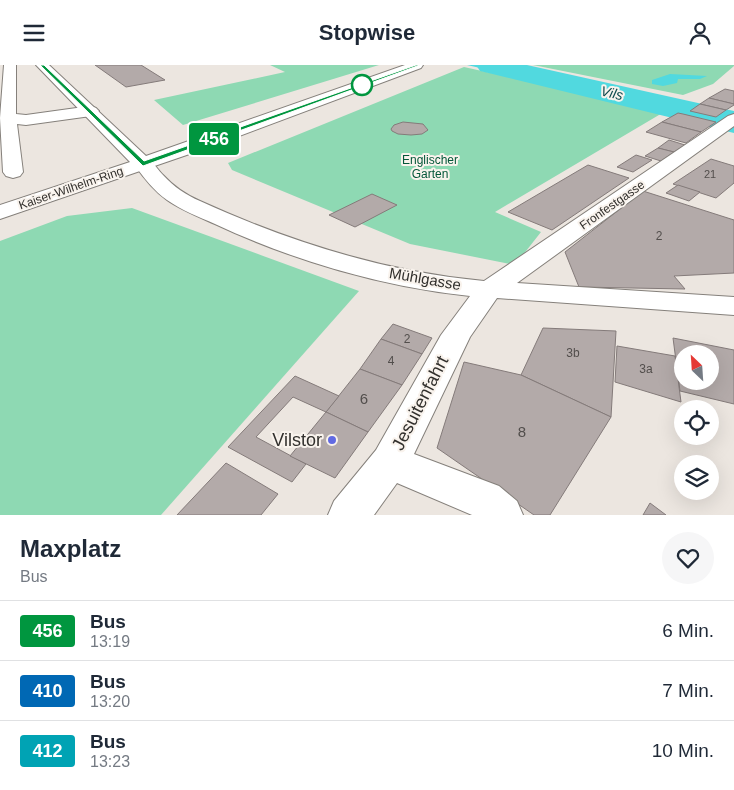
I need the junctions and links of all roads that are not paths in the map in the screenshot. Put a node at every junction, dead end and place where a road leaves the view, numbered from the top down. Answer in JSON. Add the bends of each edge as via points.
{"nodes":[{"id":1,"x":10,"y":65,"type":"edge"},
{"id":2,"x":42,"y":65,"type":"edge"},
{"id":3,"x":417,"y":65,"type":"edge"},
{"id":4,"x":90,"y":111,"type":"junction"},
{"id":5,"x":8,"y":118,"type":"junction"},
{"id":6,"x":729,"y":124,"type":"edge"},
{"id":7,"x":143,"y":164,"type":"junction"},
{"id":8,"x":13,"y":172,"type":"dead end"},
{"id":9,"x":0,"y":212,"type":"edge"},
{"id":10,"x":490,"y":289,"type":"junction"},
{"id":11,"x":734,"y":306,"type":"edge"},
{"id":12,"x":390,"y":462,"type":"junction"},
{"id":13,"x":349,"y":515,"type":"edge"},
{"id":14,"x":502,"y":515,"type":"edge"}],
"edges":[{"from":1,"to":5,"type":"street"},
{"from":2,"to":4,"type":"street","name":"Mühlgasse"},
{"from":3,"to":7,"type":"street","name":"Kaiser-Wilhelm-Ring"},
{"from":4,"to":5,"type":"street","via":[[26,120]]},
{"from":4,"to":7,"type":"street","name":"Mühlgasse"},
{"from":5,"to":8,"type":"street"},
{"from":6,"to":10,"type":"street","name":"Fronfestgasse"},
{"from":7,"to":9,"type":"street","name":"Kaiser-Wilhelm-Ring"},
{"from":7,"to":10,"type":"street","name":"Mühlgasse","via":[[177,198],[240,228],[301,250],[437,283]]},
{"from":10,"to":11,"type":"street","name":"Mühlgasse"},
{"from":10,"to":12,"type":"street","name":"Jesuitenfahrt","via":[[456,335]]},
{"from":12,"to":13,"type":"street","name":"Jesuitenfahrt"},
{"from":12,"to":14,"type":"street","via":[[484,499]]}]}
